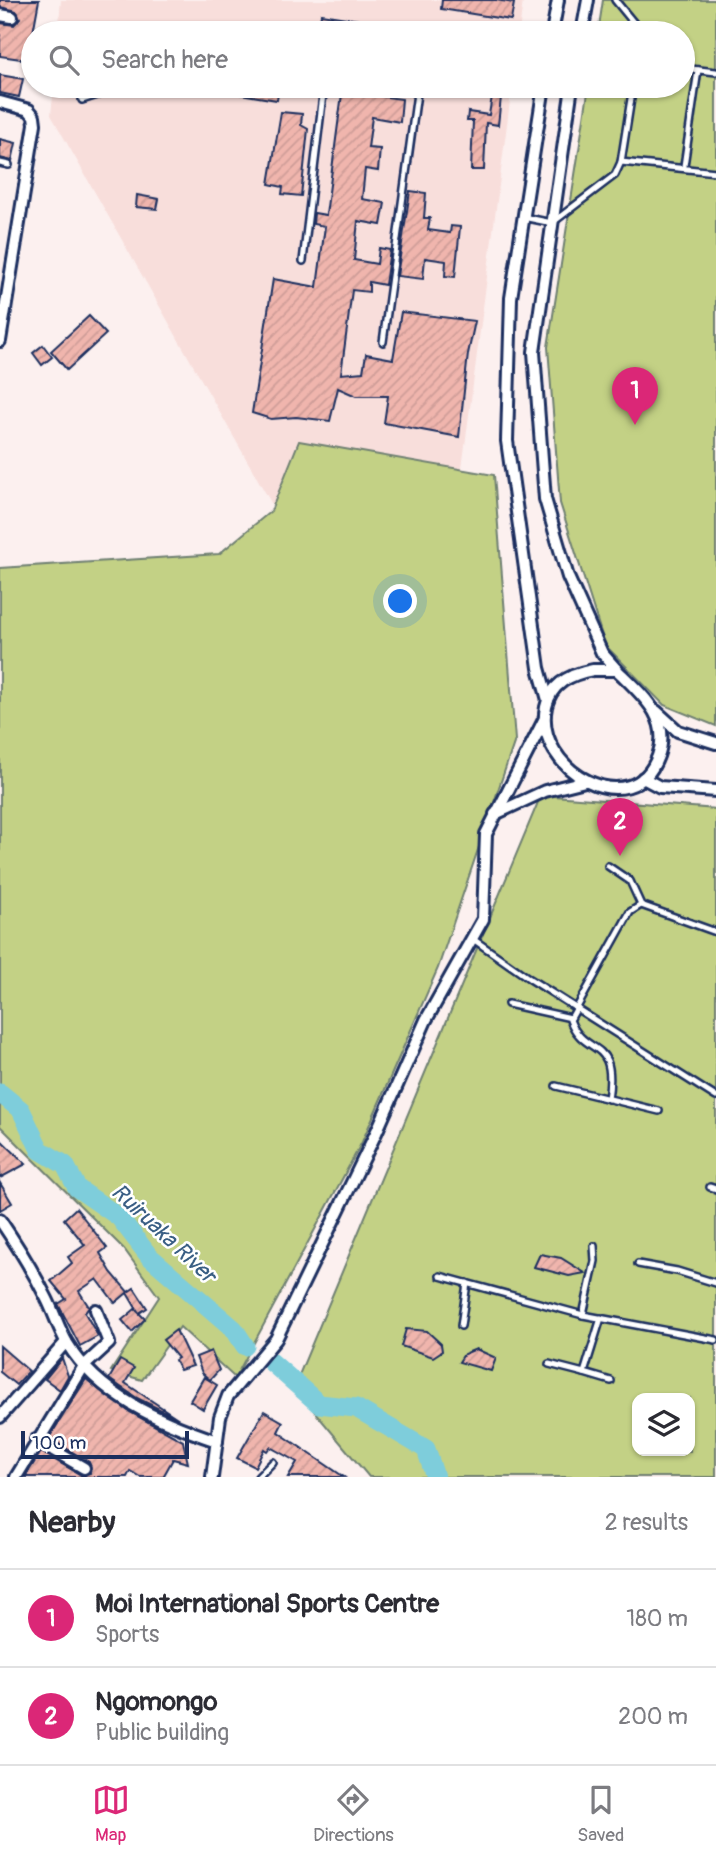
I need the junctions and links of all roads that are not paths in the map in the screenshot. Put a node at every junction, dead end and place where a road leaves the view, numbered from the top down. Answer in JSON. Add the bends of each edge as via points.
{"nodes":[{"id":1,"x":558,"y":0,"type":"edge"},
{"id":2,"x":588,"y":0,"type":"edge"},
{"id":3,"x":615,"y":0,"type":"edge"},
{"id":4,"x":0,"y":15,"type":"edge"},
{"id":5,"x":12,"y":17,"type":"dead end"},
{"id":6,"x":554,"y":21,"type":"edge"},
{"id":7,"x":584,"y":21,"type":"edge"},
{"id":8,"x":632,"y":21,"type":"edge"},
{"id":9,"x":695,"y":70,"type":"edge"},
{"id":10,"x":698,"y":70,"type":"junction"},
{"id":11,"x":716,"y":72,"type":"edge"},
{"id":12,"x":695,"y":91,"type":"edge"},
{"id":13,"x":88,"y":98,"type":"edge"},
{"id":14,"x":323,"y":98,"type":"edge"},
{"id":15,"x":416,"y":98,"type":"edge"},
{"id":16,"x":542,"y":98,"type":"edge"},
{"id":17,"x":570,"y":98,"type":"edge"},
{"id":18,"x":631,"y":98,"type":"edge"},
{"id":19,"x":694,"y":98,"type":"edge"},
{"id":20,"x":82,"y":100,"type":"dead end"},
{"id":21,"x":0,"y":102,"type":"edge"},
{"id":22,"x":621,"y":162,"type":"junction"},
{"id":23,"x":0,"y":163,"type":"edge"},
{"id":24,"x":9,"y":165,"type":"dead end"},
{"id":25,"x":684,"y":166,"type":"junction"},
{"id":26,"x":716,"y":172,"type":"edge"},
{"id":27,"x":523,"y":217,"type":"junction"},
{"id":28,"x":552,"y":223,"type":"junction"},
{"id":29,"x":303,"y":261,"type":"dead end"},
{"id":30,"x":0,"y":341,"type":"edge"},
{"id":31,"x":383,"y":342,"type":"dead end"},
{"id":32,"x":617,"y":670,"type":"junction"},
{"id":33,"x":548,"y":700,"type":"junction"},
{"id":34,"x":656,"y":711,"type":"junction"},
{"id":35,"x":544,"y":720,"type":"junction"},
{"id":36,"x":716,"y":743,"type":"edge"},
{"id":37,"x":643,"y":778,"type":"junction"},
{"id":38,"x":585,"y":781,"type":"junction"},
{"id":39,"x":716,"y":791,"type":"edge"},
{"id":40,"x":495,"y":814,"type":"junction"},
{"id":41,"x":608,"y":866,"type":"dead end"},
{"id":42,"x":641,"y":905,"type":"junction"},
{"id":43,"x":716,"y":932,"type":"edge"},
{"id":44,"x":473,"y":939,"type":"junction"},
{"id":45,"x":508,"y":1004,"type":"dead end"},
{"id":46,"x":577,"y":1009,"type":"junction"},
{"id":47,"x":571,"y":1018,"type":"junction"},
{"id":48,"x":556,"y":1086,"type":"dead end"},
{"id":49,"x":716,"y":1097,"type":"edge"},
{"id":50,"x":608,"y":1098,"type":"junction"},
{"id":51,"x":659,"y":1111,"type":"dead end"},
{"id":52,"x":0,"y":1220,"type":"edge"},
{"id":53,"x":594,"y":1246,"type":"dead end"},
{"id":54,"x":638,"y":1264,"type":"dead end"},
{"id":55,"x":440,"y":1276,"type":"dead end"},
{"id":56,"x":467,"y":1283,"type":"junction"},
{"id":57,"x":716,"y":1283,"type":"edge"},
{"id":58,"x":96,"y":1310,"type":"dead end"},
{"id":59,"x":583,"y":1315,"type":"junction"},
{"id":60,"x":601,"y":1318,"type":"junction"},
{"id":61,"x":461,"y":1326,"type":"dead end"},
{"id":62,"x":716,"y":1340,"type":"edge"},
{"id":63,"x":66,"y":1342,"type":"junction"},
{"id":64,"x":549,"y":1364,"type":"dead end"},
{"id":65,"x":84,"y":1366,"type":"junction"},
{"id":66,"x":584,"y":1373,"type":"junction"},
{"id":67,"x":611,"y":1381,"type":"dead end"},
{"id":68,"x":0,"y":1417,"type":"edge"},
{"id":69,"x":36,"y":1440,"type":"junction"},
{"id":70,"x":217,"y":1441,"type":"junction"},
{"id":71,"x":273,"y":1462,"type":"dead end"},
{"id":72,"x":84,"y":1468,"type":"dead end"},
{"id":73,"x":16,"y":1477,"type":"edge"},
{"id":74,"x":212,"y":1477,"type":"edge"},
{"id":75,"x":258,"y":1477,"type":"edge"}],
"edges":[{"from":1,"to":6,"type":"street"},
{"from":2,"to":7,"type":"street"},
{"from":3,"to":8,"type":"lane"},
{"from":4,"to":5,"type":"street"},
{"from":9,"to":10,"type":"lane"},
{"from":10,"to":11,"type":"lane"},
{"from":10,"to":12,"type":"lane"},
{"from":13,"to":20,"type":"lane"},
{"from":14,"to":29,"type":"lane"},
{"from":15,"to":31,"type":"lane"},
{"from":16,"to":27,"type":"street"},
{"from":17,"to":28,"type":"street"},
{"from":18,"to":22,"type":"lane"},
{"from":19,"to":25,"type":"lane"},
{"from":21,"to":30,"type":"street","via":[[29,110],[35,124]]},
{"from":22,"to":25,"type":"lane"},
{"from":22,"to":28,"type":"lane","via":[[602,187]]},
{"from":23,"to":24,"type":"lane"},
{"from":25,"to":26,"type":"lane"},
{"from":27,"to":28,"type":"lane"},
{"from":27,"to":33,"type":"street","via":[[511,298],[507,442],[539,668]]},
{"from":28,"to":32,"type":"street","via":[[534,352],[545,499],[568,577],[602,653]]},
{"from":32,"to":33,"type":"street","via":[[593,670],[566,678]]},
{"from":32,"to":34,"type":"street"},
{"from":33,"to":35,"type":"street"},
{"from":34,"to":36,"type":"street","via":[[678,731]]},
{"from":34,"to":37,"type":"street","via":[[661,748],[655,765]]},
{"from":35,"to":38,"type":"street","via":[[556,755]]},
{"from":35,"to":40,"type":"street"},
{"from":37,"to":38,"type":"street","via":[[629,787],[612,788]]},
{"from":37,"to":39,"type":"street","via":[[660,787]]},
{"from":38,"to":40,"type":"street","via":[[545,791]]},
{"from":40,"to":44,"type":"street","via":[[484,844],[484,915]]},
{"from":41,"to":42,"type":"lane","via":[[630,881]]},
{"from":42,"to":43,"type":"lane"},
{"from":42,"to":46,"type":"lane","via":[[630,912]]},
{"from":44,"to":46,"type":"lane"},
{"from":44,"to":70,"type":"street","via":[[426,1020],[276,1339],[228,1396]]},
{"from":45,"to":47,"type":"lane"},
{"from":46,"to":47,"type":"lane"},
{"from":46,"to":49,"type":"lane"},
{"from":47,"to":50,"type":"lane","via":[[575,1029],[609,1062]]},
{"from":48,"to":50,"type":"lane"},
{"from":50,"to":51,"type":"lane"},
{"from":52,"to":63,"type":"street","via":[[23,1254]]},
{"from":53,"to":59,"type":"lane"},
{"from":54,"to":57,"type":"lane"},
{"from":55,"to":56,"type":"lane"},
{"from":56,"to":59,"type":"lane"},
{"from":56,"to":61,"type":"lane"},
{"from":58,"to":65,"type":"street","via":[[109,1343]]},
{"from":59,"to":60,"type":"lane"},
{"from":60,"to":62,"type":"lane"},
{"from":60,"to":66,"type":"lane"},
{"from":63,"to":65,"type":"street"},
{"from":63,"to":68,"type":"street"},
{"from":64,"to":66,"type":"lane"},
{"from":65,"to":69,"type":"street"},
{"from":65,"to":70,"type":"street","via":[[119,1397],[167,1423]]},
{"from":66,"to":67,"type":"lane"},
{"from":69,"to":72,"type":"street"},
{"from":69,"to":73,"type":"street"},
{"from":70,"to":74,"type":"street"},
{"from":71,"to":75,"type":"lane"}]}
